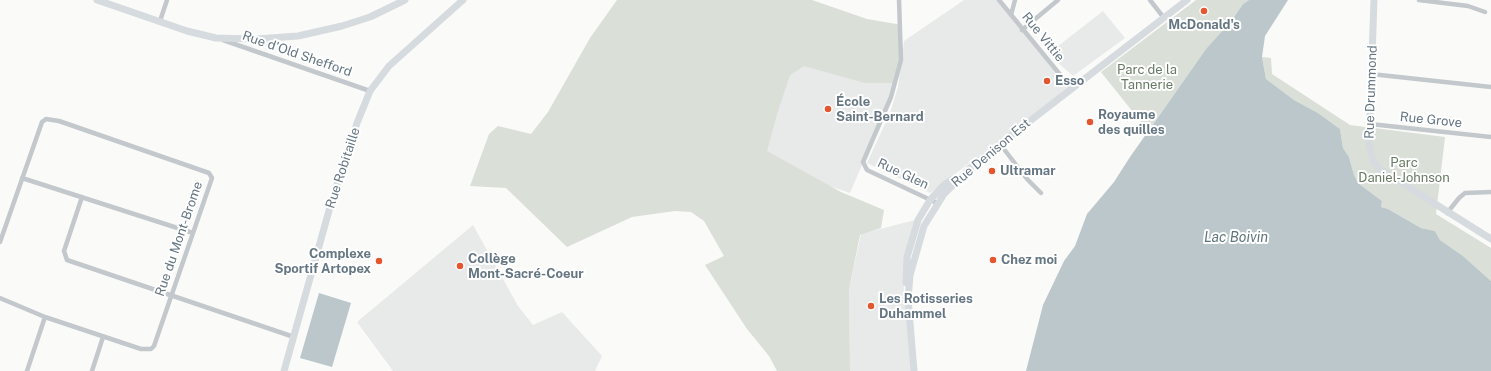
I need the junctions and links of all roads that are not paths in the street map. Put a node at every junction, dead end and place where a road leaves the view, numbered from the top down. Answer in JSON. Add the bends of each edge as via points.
{"nodes":[{"id":1,"x":97,"y":0,"type":"edge"},
{"id":2,"x":167,"y":0,"type":"edge"},
{"id":3,"x":405,"y":0,"type":"edge"},
{"id":4,"x":463,"y":0,"type":"edge"},
{"id":5,"x":899,"y":0,"type":"edge"},
{"id":6,"x":999,"y":0,"type":"edge"},
{"id":7,"x":1015,"y":0,"type":"edge"},
{"id":8,"x":1058,"y":0,"type":"edge"},
{"id":9,"x":1150,"y":0,"type":"edge"},
{"id":10,"x":1187,"y":0,"type":"edge"},
{"id":11,"x":1374,"y":0,"type":"edge"},
{"id":12,"x":1419,"y":0,"type":"edge"},
{"id":13,"x":1485,"y":12,"type":"dead end"},
{"id":14,"x":1011,"y":15,"type":"junction"},
{"id":15,"x":1164,"y":18,"type":"junction"},
{"id":16,"x":160,"y":21,"type":"junction"},
{"id":17,"x":1022,"y":30,"type":"junction"},
{"id":18,"x":216,"y":38,"type":"junction"},
{"id":19,"x":1371,"y":74,"type":"junction"},
{"id":20,"x":1491,"y":87,"type":"edge"},
{"id":21,"x":1071,"y":88,"type":"junction"},
{"id":22,"x":370,"y":91,"type":"junction"},
{"id":23,"x":1370,"y":124,"type":"junction"},
{"id":24,"x":1491,"y":137,"type":"edge"},
{"id":25,"x":1000,"y":144,"type":"junction"},
{"id":26,"x":22,"y":178,"type":"junction"},
{"id":27,"x":1491,"y":192,"type":"edge"},
{"id":28,"x":1042,"y":193,"type":"dead end"},
{"id":29,"x":82,"y":197,"type":"junction"},
{"id":30,"x":934,"y":201,"type":"junction"},
{"id":31,"x":1447,"y":213,"type":"junction"},
{"id":32,"x":193,"y":233,"type":"junction"},
{"id":33,"x":1491,"y":239,"type":"edge"},
{"id":34,"x":0,"y":242,"type":"edge"},
{"id":35,"x":171,"y":296,"type":"junction"},
{"id":36,"x":0,"y":298,"type":"edge"},
{"id":37,"x":45,"y":317,"type":"junction"},
{"id":38,"x":103,"y":337,"type":"junction"},
{"id":39,"x":294,"y":337,"type":"junction"},
{"id":40,"x":27,"y":371,"type":"edge"},
{"id":41,"x":92,"y":371,"type":"edge"},
{"id":42,"x":284,"y":371,"type":"edge"},
{"id":43,"x":914,"y":371,"type":"edge"}],
"edges":[{"from":1,"to":16,"type":"street"},
{"from":2,"to":16,"type":"street"},
{"from":3,"to":18,"type":"street","via":[[370,17],[298,36],[256,40]]},
{"from":4,"to":22,"type":"street","name":"Rue Robitaille","via":[[389,66]]},
{"from":5,"to":30,"type":"street","name":"Rue Glen","via":[[901,60],[891,96],[863,162],[868,170]]},
{"from":6,"to":14,"type":"street","name":"Rue Vittie"},
{"from":7,"to":14,"type":"street"},
{"from":8,"to":17,"type":"street"},
{"from":9,"to":15,"type":"street"},
{"from":10,"to":15,"type":"street","name":"Rue Denison Est"},
{"from":11,"to":19,"type":"street","name":"Rue Drummond"},
{"from":12,"to":13,"type":"street","via":[[1468,6]]},
{"from":14,"to":17,"type":"street","name":"Rue Vittie"},
{"from":15,"to":21,"type":"street","name":"Rue Denison Est"},
{"from":16,"to":18,"type":"street"},
{"from":17,"to":21,"type":"street","name":"Rue Vittie"},
{"from":18,"to":22,"type":"street","name":"Rue d'Old Shefford"},
{"from":19,"to":20,"type":"street"},
{"from":19,"to":23,"type":"street","name":"Rue Drummond"},
{"from":21,"to":25,"type":"street","name":"Rue Denison Est"},
{"from":22,"to":39,"type":"street","name":"Rue Robitaille","via":[[332,200]]},
{"from":23,"to":24,"type":"street","name":"Rue Grove"},
{"from":23,"to":31,"type":"street","name":"Rue Drummond","via":[[1370,153],[1378,168]]},
{"from":25,"to":28,"type":"street","via":[[1026,179]]},
{"from":25,"to":30,"type":"street","name":"Rue Denison Est","via":[[944,185]]},
{"from":26,"to":29,"type":"street"},
{"from":26,"to":32,"type":"street","name":"Rue du Mont-Brome","via":[[42,122],[46,119],[59,121],[209,173],[212,178]]},
{"from":26,"to":34,"type":"street","name":"Rue du Mont-Brome"},
{"from":27,"to":31,"type":"street","via":[[1465,193]]},
{"from":29,"to":32,"type":"street"},
{"from":29,"to":35,"type":"street","via":[[64,251],[67,260]]},
{"from":30,"to":43,"type":"street","name":"Rue Denison Est","via":[[918,220],[911,240],[905,274]]},
{"from":31,"to":33,"type":"street","name":"Rue Drummond"},
{"from":32,"to":35,"type":"street","name":"Rue du Mont-Brome"},
{"from":35,"to":38,"type":"street","name":"Rue du Mont-Brome","via":[[156,342],[151,349],[141,349]]},
{"from":35,"to":39,"type":"street"},
{"from":36,"to":37,"type":"street","name":"Rue du Mont-Brome"},
{"from":37,"to":38,"type":"street","name":"Rue du Mont-Brome"},
{"from":37,"to":40,"type":"street"},
{"from":38,"to":41,"type":"street"},
{"from":39,"to":42,"type":"street","name":"Rue Robitaille"}]}
